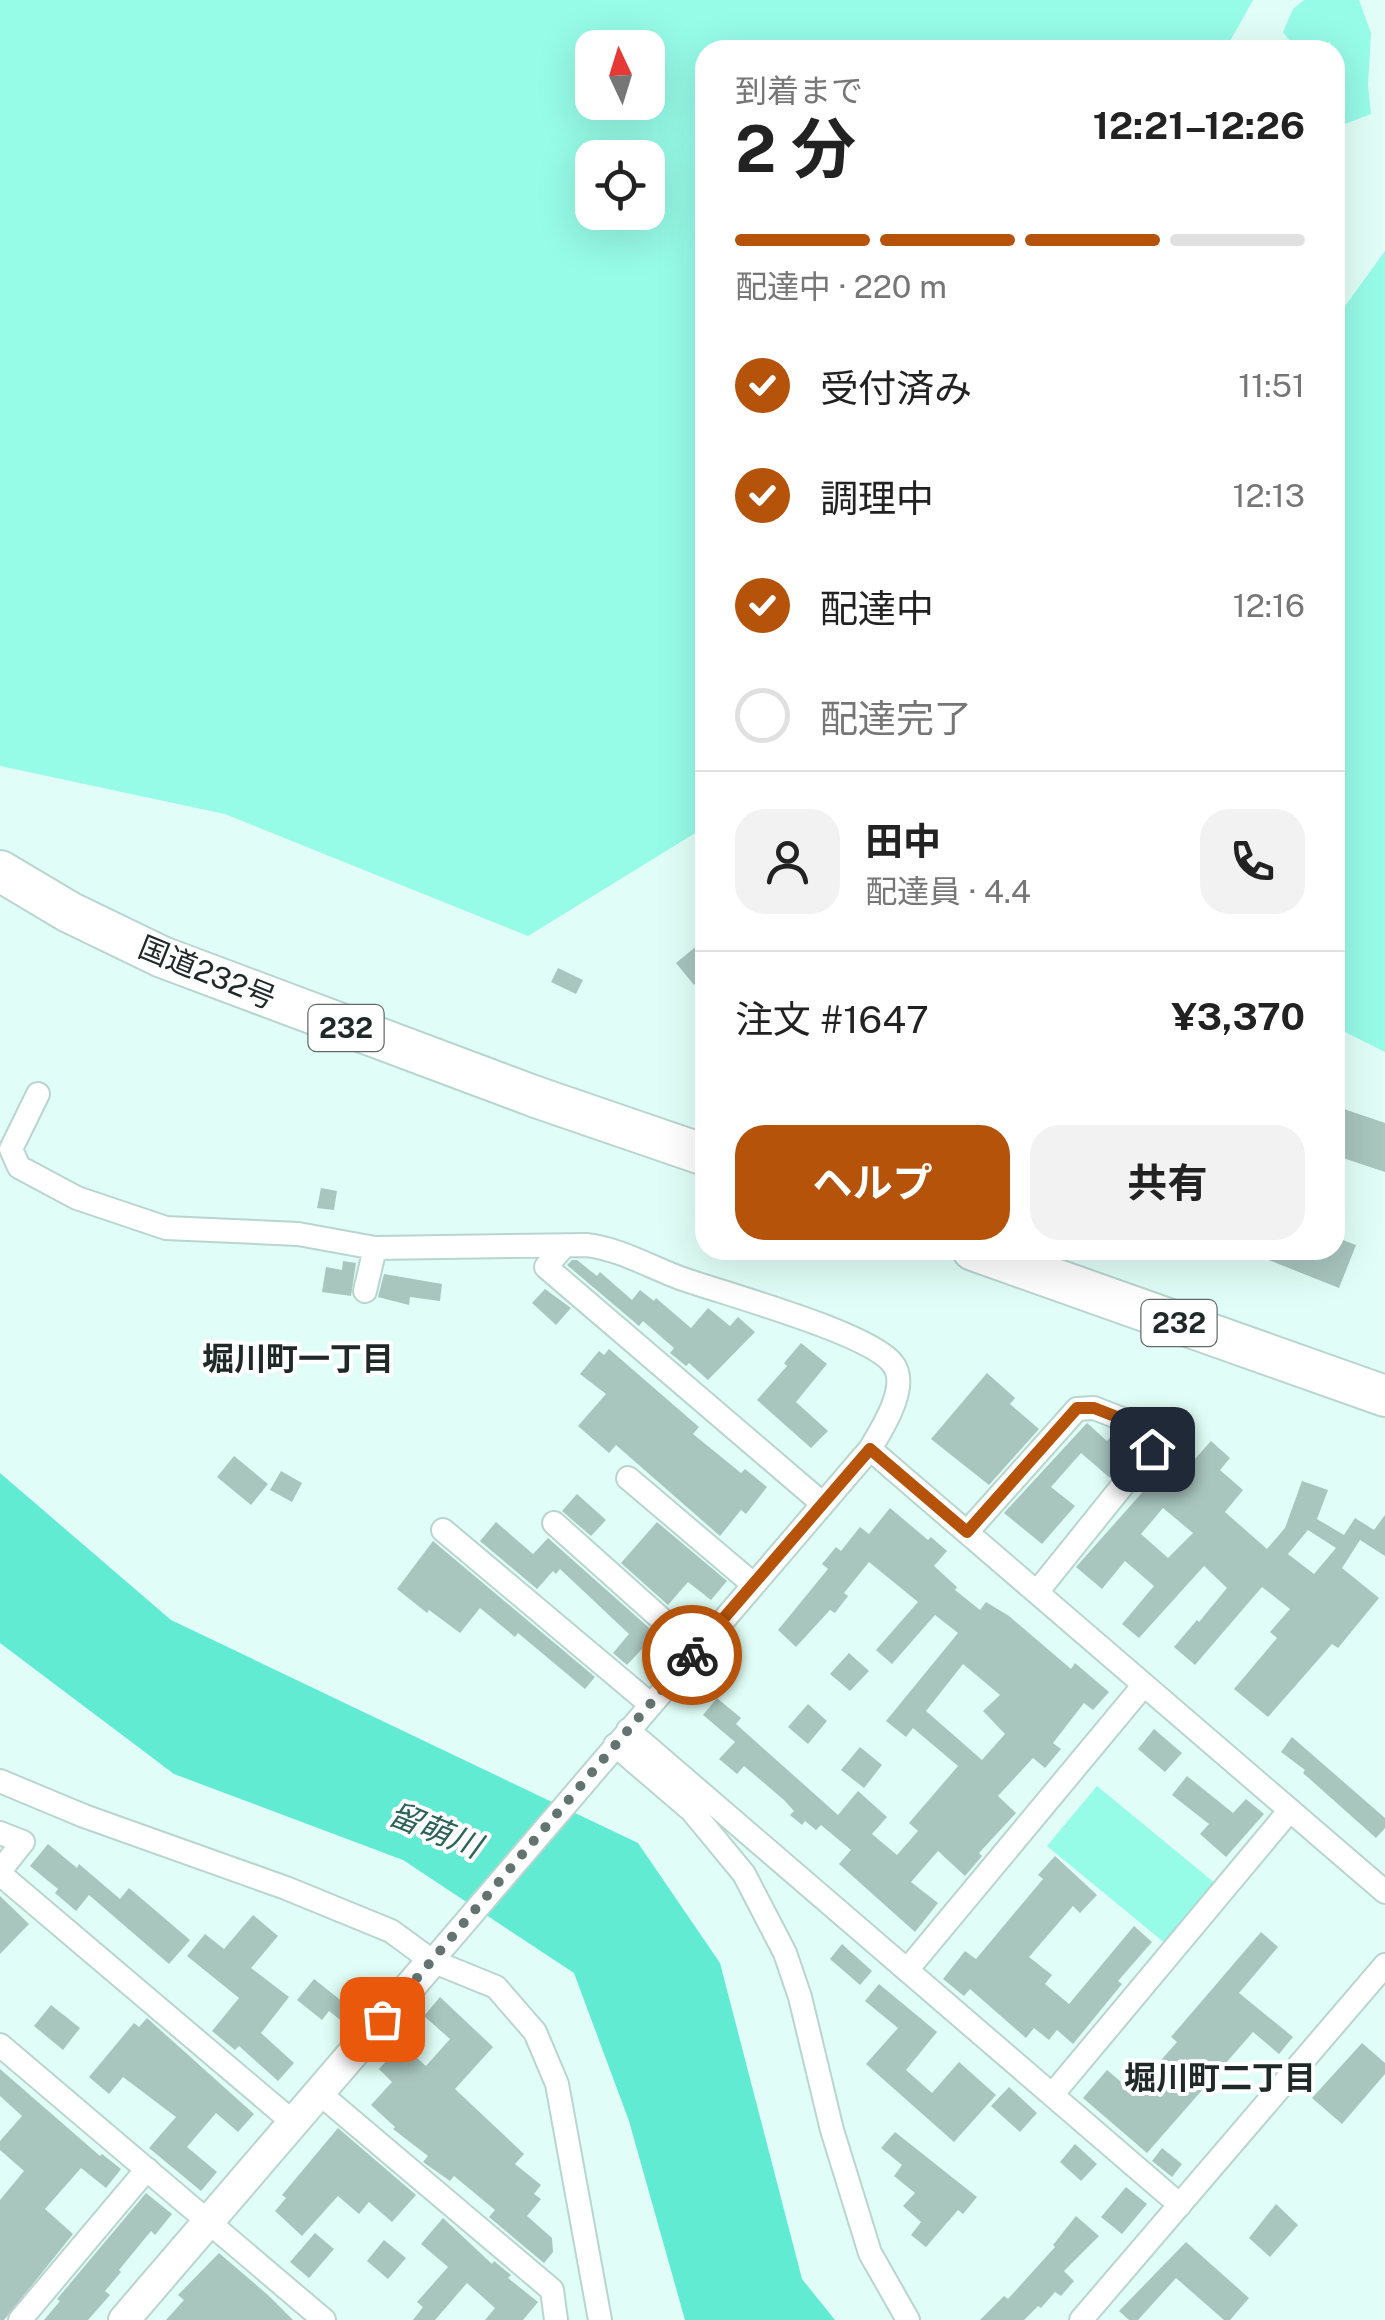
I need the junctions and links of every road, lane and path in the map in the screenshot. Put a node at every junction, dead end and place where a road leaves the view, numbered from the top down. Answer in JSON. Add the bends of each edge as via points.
{"nodes":[{"id":1,"x":0,"y":871,"type":"edge"},
{"id":2,"x":38,"y":1094,"type":"dead end"},
{"id":3,"x":695,"y":1152,"type":"edge"},
{"id":4,"x":564,"y":1246,"type":"junction"},
{"id":5,"x":375,"y":1248,"type":"junction"},
{"id":6,"x":1003,"y":1260,"type":"edge"},
{"id":7,"x":365,"y":1291,"type":"dead end"},
{"id":8,"x":1382,"y":1386,"type":"edge"},
{"id":9,"x":870,"y":1449,"type":"junction"},
{"id":10,"x":628,"y":1478,"type":"dead end"},
{"id":11,"x":823,"y":1504,"type":"junction"},
{"id":12,"x":554,"y":1524,"type":"dead end"},
{"id":13,"x":443,"y":1530,"type":"dead end"},
{"id":14,"x":967,"y":1532,"type":"junction"},
{"id":15,"x":754,"y":1584,"type":"junction"},
{"id":16,"x":1038,"y":1592,"type":"junction"},
{"id":17,"x":696,"y":1650,"type":"junction"},
{"id":18,"x":1143,"y":1686,"type":"junction"},
{"id":19,"x":650,"y":1704,"type":"junction"},
{"id":20,"x":618,"y":1742,"type":"junction"},
{"id":21,"x":0,"y":1781,"type":"edge"},
{"id":22,"x":1290,"y":1810,"type":"junction"},
{"id":23,"x":0,"y":1832,"type":"edge"},
{"id":24,"x":0,"y":1872,"type":"edge"},
{"id":25,"x":1385,"y":1892,"type":"edge"},
{"id":26,"x":437,"y":1956,"type":"junction"},
{"id":27,"x":1385,"y":1966,"type":"edge"},
{"id":28,"x":907,"y":1970,"type":"junction"},
{"id":29,"x":0,"y":2045,"type":"edge"},
{"id":30,"x":318,"y":2092,"type":"junction"},
{"id":31,"x":1052,"y":2095,"type":"junction"},
{"id":32,"x":295,"y":2124,"type":"junction"},
{"id":33,"x":147,"y":2169,"type":"junction"},
{"id":34,"x":1180,"y":2205,"type":"junction"},
{"id":35,"x":208,"y":2222,"type":"junction"},
{"id":36,"x":20,"y":2320,"type":"edge"},
{"id":37,"x":124,"y":2320,"type":"edge"},
{"id":38,"x":324,"y":2320,"type":"edge"},
{"id":39,"x":556,"y":2320,"type":"edge"},
{"id":40,"x":600,"y":2320,"type":"edge"},
{"id":41,"x":908,"y":2320,"type":"edge"},
{"id":42,"x":1081,"y":2320,"type":"edge"}],
"edges":[{"from":1,"to":3,"type":"highway","name":"国道232号","number":"232","via":[[162,958]]},
{"from":2,"to":5,"type":"street","via":[[12,1149],[19,1167],[76,1198],[166,1228],[298,1234]]},
{"from":4,"to":5,"type":"street"},
{"from":4,"to":9,"type":"street","via":[[608,1248],[819,1324],[893,1362],[898,1377],[892,1411]]},
{"from":4,"to":11,"type":"street","via":[[546,1267]]},
{"from":5,"to":7,"type":"street"},
{"from":6,"to":8,"type":"highway","number":"232"},
{"from":9,"to":11,"type":"street"},
{"from":9,"to":14,"type":"street"},
{"from":10,"to":15,"type":"street"},
{"from":11,"to":15,"type":"street"},
{"from":12,"to":17,"type":"street"},
{"from":13,"to":19,"type":"street"},
{"from":14,"to":16,"type":"street"},
{"from":14,"to":16,"type":"street","via":[[1077,1408],[1148,1429],[1152,1449]]},
{"from":15,"to":17,"type":"street"},
{"from":16,"to":18,"type":"street"},
{"from":17,"to":19,"type":"street"},
{"from":18,"to":22,"type":"street"},
{"from":18,"to":28,"type":"street"},
{"from":19,"to":20,"type":"street"},
{"from":20,"to":26,"type":"street"},
{"from":20,"to":28,"type":"street"},
{"from":20,"to":41,"type":"street","via":[[692,1811],[744,1874],[785,1953],[870,2253]]},
{"from":21,"to":26,"type":"street","via":[[286,1888]]},
{"from":22,"to":25,"type":"street"},
{"from":22,"to":31,"type":"street"},
{"from":23,"to":24,"type":"street","via":[[23,1842]]},
{"from":24,"to":32,"type":"street"},
{"from":26,"to":30,"type":"street"},
{"from":26,"to":40,"type":"street","via":[[496,1988],[535,2032],[558,2084]]},
{"from":27,"to":34,"type":"street"},
{"from":28,"to":31,"type":"street"},
{"from":29,"to":33,"type":"street"},
{"from":30,"to":32,"type":"street"},
{"from":30,"to":39,"type":"street","via":[[552,2290]]},
{"from":31,"to":34,"type":"street"},
{"from":32,"to":35,"type":"street"},
{"from":33,"to":35,"type":"street"},
{"from":33,"to":36,"type":"street"},
{"from":34,"to":42,"type":"street"},
{"from":35,"to":37,"type":"street"},
{"from":35,"to":38,"type":"street"}]}
